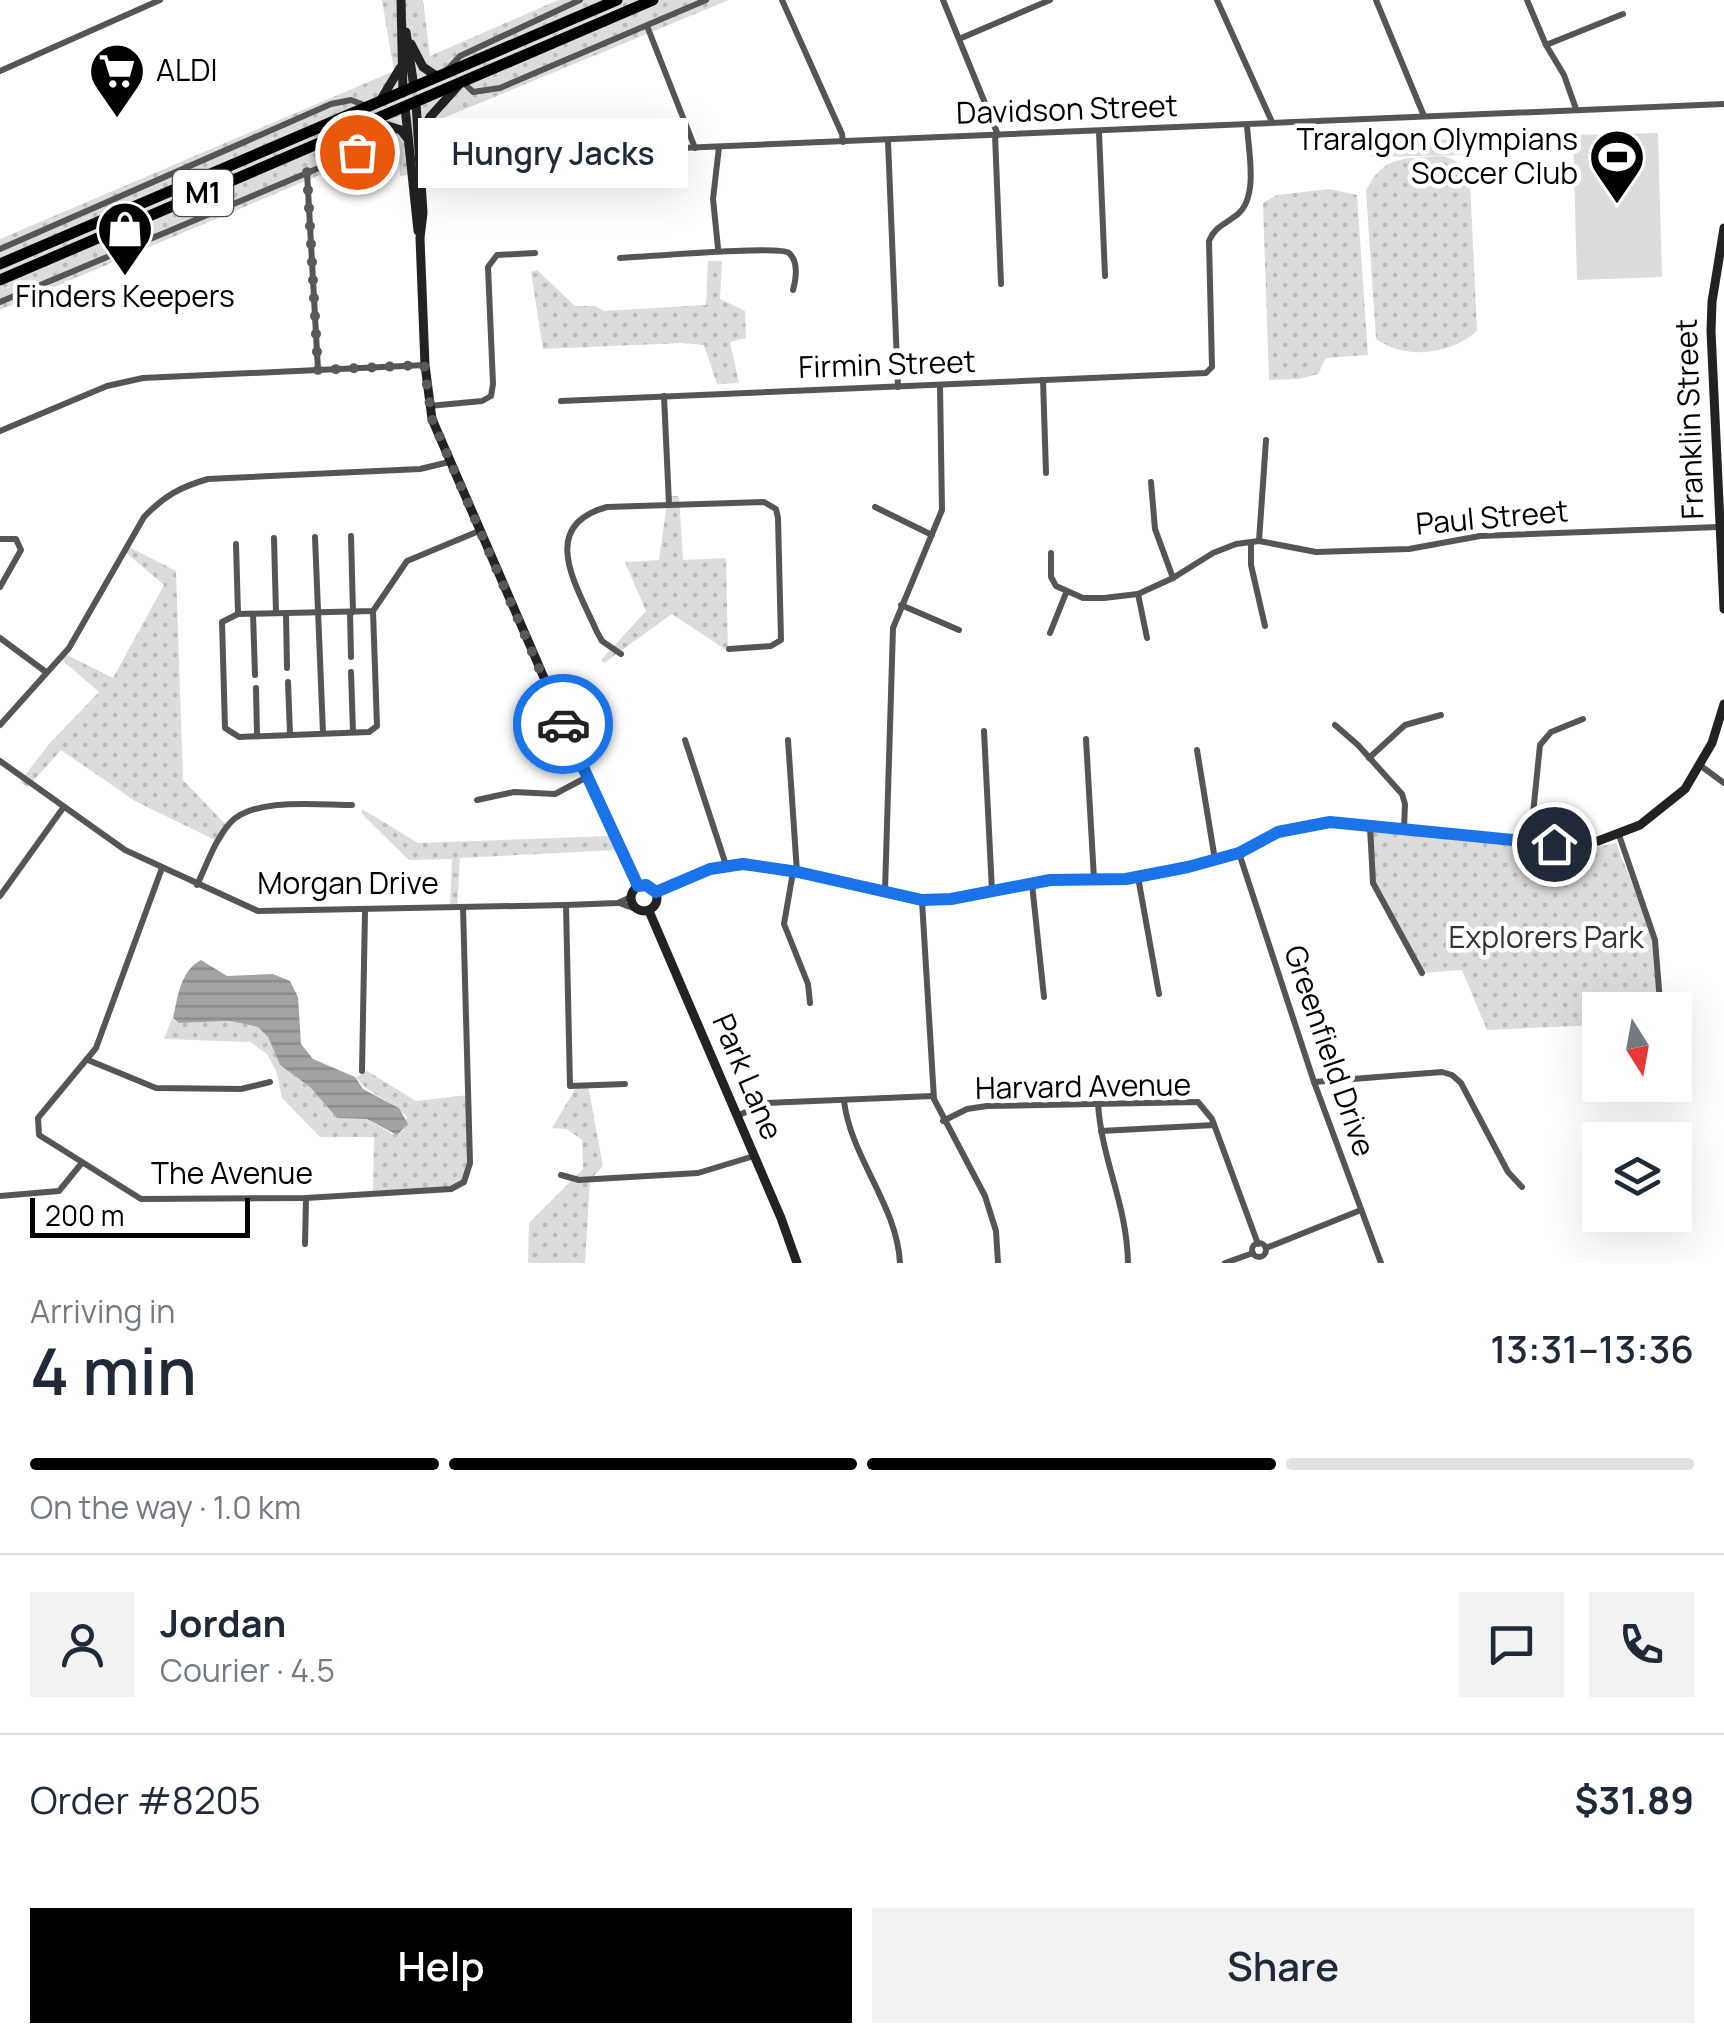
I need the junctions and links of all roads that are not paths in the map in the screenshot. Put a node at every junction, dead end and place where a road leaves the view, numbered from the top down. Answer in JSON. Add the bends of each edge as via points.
{"nodes":[{"id":1,"x":160,"y":0,"type":"edge"},
{"id":2,"x":401,"y":0,"type":"edge"},
{"id":3,"x":580,"y":0,"type":"edge"},
{"id":4,"x":617,"y":0,"type":"edge"},
{"id":5,"x":653,"y":0,"type":"edge"},
{"id":6,"x":706,"y":0,"type":"edge"},
{"id":7,"x":782,"y":0,"type":"edge"},
{"id":8,"x":943,"y":0,"type":"edge"},
{"id":9,"x":1050,"y":0,"type":"edge"},
{"id":10,"x":1217,"y":0,"type":"edge"},
{"id":11,"x":1376,"y":0,"type":"edge"},
{"id":12,"x":1527,"y":0,"type":"edge"},
{"id":13,"x":1623,"y":14,"type":"dead end"},
{"id":14,"x":647,"y":26,"type":"junction"},
{"id":15,"x":406,"y":32,"type":"junction"},
{"id":16,"x":959,"y":39,"type":"junction"},
{"id":17,"x":1546,"y":45,"type":"junction"},
{"id":18,"x":402,"y":64,"type":"junction"},
{"id":19,"x":0,"y":71,"type":"edge"},
{"id":20,"x":441,"y":76,"type":"junction"},
{"id":21,"x":461,"y":85,"type":"junction"},
{"id":22,"x":409,"y":90,"type":"junction"},
{"id":23,"x":1724,"y":104,"type":"edge"},
{"id":24,"x":411,"y":105,"type":"junction"},
{"id":25,"x":374,"y":106,"type":"junction"},
{"id":26,"x":1576,"y":109,"type":"junction"},
{"id":27,"x":1424,"y":116,"type":"junction"},
{"id":28,"x":370,"y":122,"type":"junction"},
{"id":29,"x":1272,"y":122,"type":"junction"},
{"id":30,"x":1248,"y":125,"type":"junction"},
{"id":31,"x":1099,"y":132,"type":"junction"},
{"id":32,"x":996,"y":135,"type":"junction"},
{"id":33,"x":414,"y":141,"type":"junction"},
{"id":34,"x":888,"y":141,"type":"junction"},
{"id":35,"x":843,"y":142,"type":"junction"},
{"id":36,"x":719,"y":147,"type":"junction"},
{"id":37,"x":694,"y":148,"type":"junction"},
{"id":38,"x":416,"y":159,"type":"junction"},
{"id":39,"x":307,"y":172,"type":"junction"},
{"id":40,"x":1724,"y":228,"type":"edge"},
{"id":41,"x":718,"y":248,"type":"junction"},
{"id":42,"x":0,"y":249,"type":"edge"},
{"id":43,"x":535,"y":254,"type":"dead end"},
{"id":44,"x":620,"y":258,"type":"dead end"},
{"id":45,"x":0,"y":264,"type":"edge"},
{"id":46,"x":1104,"y":276,"type":"dead end"},
{"id":47,"x":0,"y":280,"type":"edge"},
{"id":48,"x":1001,"y":284,"type":"dead end"},
{"id":49,"x":793,"y":290,"type":"dead end"},
{"id":50,"x":0,"y":302,"type":"edge"},
{"id":51,"x":1724,"y":355,"type":"edge"},
{"id":52,"x":1711,"y":356,"type":"junction"},
{"id":53,"x":424,"y":365,"type":"junction"},
{"id":54,"x":318,"y":370,"type":"junction"},
{"id":55,"x":1043,"y":380,"type":"junction"},
{"id":56,"x":940,"y":386,"type":"junction"},
{"id":57,"x":898,"y":387,"type":"junction"},
{"id":58,"x":664,"y":396,"type":"junction"},
{"id":59,"x":561,"y":400,"type":"dead end"},
{"id":60,"x":429,"y":406,"type":"junction"},
{"id":61,"x":0,"y":431,"type":"edge"},
{"id":62,"x":1266,"y":440,"type":"dead end"},
{"id":63,"x":449,"y":462,"type":"junction"},
{"id":64,"x":1046,"y":473,"type":"dead end"},
{"id":65,"x":1152,"y":482,"type":"dead end"},
{"id":66,"x":668,"y":504,"type":"junction"},
{"id":67,"x":875,"y":507,"type":"dead end"},
{"id":68,"x":1718,"y":527,"type":"junction"},
{"id":69,"x":479,"y":530,"type":"junction"},
{"id":70,"x":932,"y":534,"type":"junction"},
{"id":71,"x":351,"y":536,"type":"dead end"},
{"id":72,"x":314,"y":537,"type":"dead end"},
{"id":73,"x":274,"y":538,"type":"dead end"},
{"id":74,"x":0,"y":539,"type":"edge"},
{"id":75,"x":1255,"y":543,"type":"junction"},
{"id":76,"x":236,"y":544,"type":"dead end"},
{"id":77,"x":1051,"y":553,"type":"dead end"},
{"id":78,"x":1173,"y":578,"type":"junction"},
{"id":79,"x":0,"y":587,"type":"edge"},
{"id":80,"x":1066,"y":593,"type":"junction"},
{"id":81,"x":1138,"y":594,"type":"junction"},
{"id":82,"x":901,"y":605,"type":"junction"},
{"id":83,"x":1724,"y":609,"type":"edge"},
{"id":84,"x":373,"y":611,"type":"junction"},
{"id":85,"x":351,"y":612,"type":"junction"},
{"id":86,"x":276,"y":613,"type":"junction"},
{"id":87,"x":319,"y":613,"type":"junction"},
{"id":88,"x":238,"y":614,"type":"junction"},
{"id":89,"x":254,"y":614,"type":"junction"},
{"id":90,"x":286,"y":614,"type":"junction"},
{"id":91,"x":1265,"y":626,"type":"dead end"},
{"id":92,"x":958,"y":630,"type":"dead end"},
{"id":93,"x":1050,"y":633,"type":"dead end"},
{"id":94,"x":0,"y":638,"type":"edge"},
{"id":95,"x":1146,"y":638,"type":"dead end"},
{"id":96,"x":728,"y":649,"type":"dead end"},
{"id":97,"x":621,"y":654,"type":"dead end"},
{"id":98,"x":351,"y":657,"type":"dead end"},
{"id":99,"x":288,"y":668,"type":"dead end"},
{"id":100,"x":46,"y":672,"type":"junction"},
{"id":101,"x":352,"y":672,"type":"dead end"},
{"id":102,"x":255,"y":675,"type":"dead end"},
{"id":103,"x":288,"y":682,"type":"dead end"},
{"id":104,"x":256,"y":688,"type":"dead end"},
{"id":105,"x":1724,"y":704,"type":"edge"},
{"id":106,"x":1441,"y":716,"type":"dead end"},
{"id":107,"x":1583,"y":719,"type":"dead end"},
{"id":108,"x":0,"y":725,"type":"edge"},
{"id":109,"x":1334,"y":725,"type":"dead end"},
{"id":110,"x":984,"y":731,"type":"dead end"},
{"id":111,"x":353,"y":732,"type":"junction"},
{"id":112,"x":322,"y":733,"type":"junction"},
{"id":113,"x":290,"y":734,"type":"junction"},
{"id":114,"x":257,"y":735,"type":"junction"},
{"id":115,"x":1086,"y":739,"type":"dead end"},
{"id":116,"x":685,"y":740,"type":"dead end"},
{"id":117,"x":788,"y":740,"type":"dead end"},
{"id":118,"x":1197,"y":750,"type":"dead end"},
{"id":119,"x":1370,"y":758,"type":"junction"},
{"id":120,"x":0,"y":761,"type":"edge"},
{"id":121,"x":1701,"y":766,"type":"junction"},
{"id":122,"x":587,"y":777,"type":"junction"},
{"id":123,"x":1724,"y":783,"type":"edge"},
{"id":124,"x":476,"y":800,"type":"dead end"},
{"id":125,"x":352,"y":804,"type":"dead end"},
{"id":126,"x":63,"y":808,"type":"junction"},
{"id":127,"x":1370,"y":824,"type":"junction"},
{"id":128,"x":1404,"y":828,"type":"junction"},
{"id":129,"x":1619,"y":836,"type":"junction"},
{"id":130,"x":1530,"y":843,"type":"junction"},
{"id":131,"x":1239,"y":853,"type":"junction"},
{"id":132,"x":1215,"y":861,"type":"junction"},
{"id":133,"x":726,"y":864,"type":"junction"},
{"id":134,"x":162,"y":868,"type":"junction"},
{"id":135,"x":795,"y":872,"type":"junction"},
{"id":136,"x":1138,"y":877,"type":"junction"},
{"id":137,"x":1094,"y":880,"type":"junction"},
{"id":138,"x":1032,"y":884,"type":"junction"},
{"id":139,"x":197,"y":885,"type":"junction"},
{"id":140,"x":638,"y":886,"type":"junction"},
{"id":141,"x":885,"y":891,"type":"junction"},
{"id":142,"x":992,"y":891,"type":"junction"},
{"id":143,"x":656,"y":892,"type":"junction"},
{"id":144,"x":0,"y":896,"type":"edge"},
{"id":145,"x":631,"y":897,"type":"junction"},
{"id":146,"x":922,"y":900,"type":"junction"},
{"id":147,"x":618,"y":902,"type":"junction"},
{"id":148,"x":566,"y":905,"type":"junction"},
{"id":149,"x":463,"y":907,"type":"junction"},
{"id":150,"x":636,"y":909,"type":"junction"},
{"id":151,"x":649,"y":910,"type":"junction"},
{"id":152,"x":365,"y":911,"type":"junction"},
{"id":153,"x":1422,"y":972,"type":"dead end"},
{"id":154,"x":1659,"y":992,"type":"edge"},
{"id":155,"x":1158,"y":994,"type":"dead end"},
{"id":156,"x":1044,"y":997,"type":"dead end"},
{"id":157,"x":810,"y":1002,"type":"dead end"},
{"id":158,"x":88,"y":1060,"type":"junction"},
{"id":159,"x":362,"y":1071,"type":"dead end"},
{"id":160,"x":270,"y":1082,"type":"dead end"},
{"id":161,"x":1314,"y":1082,"type":"junction"},
{"id":162,"x":625,"y":1084,"type":"dead end"},
{"id":163,"x":934,"y":1096,"type":"junction"},
{"id":164,"x":844,"y":1100,"type":"junction"},
{"id":165,"x":1098,"y":1104,"type":"junction"},
{"id":166,"x":736,"y":1116,"type":"junction"},
{"id":167,"x":944,"y":1121,"type":"junction"},
{"id":168,"x":1214,"y":1125,"type":"junction"},
{"id":169,"x":1100,"y":1130,"type":"junction"},
{"id":170,"x":754,"y":1156,"type":"junction"},
{"id":171,"x":81,"y":1164,"type":"junction"},
{"id":172,"x":561,"y":1175,"type":"dead end"},
{"id":173,"x":1522,"y":1187,"type":"dead end"},
{"id":174,"x":0,"y":1196,"type":"edge"},
{"id":175,"x":306,"y":1198,"type":"junction"},
{"id":176,"x":1361,"y":1210,"type":"junction"},
{"id":177,"x":304,"y":1244,"type":"dead end"},
{"id":178,"x":1262,"y":1246,"type":"junction"},
{"id":179,"x":1253,"y":1253,"type":"junction"},
{"id":180,"x":1263,"y":1260,"type":"edge"},
{"id":181,"x":797,"y":1263,"type":"edge"},
{"id":182,"x":900,"y":1263,"type":"edge"},
{"id":183,"x":998,"y":1263,"type":"edge"},
{"id":184,"x":1128,"y":1263,"type":"edge"},
{"id":185,"x":1226,"y":1263,"type":"edge"},
{"id":186,"x":1381,"y":1263,"type":"edge"}],
"edges":[{"from":1,"to":19,"type":"street"},
{"from":2,"to":15,"type":"street"},
{"from":2,"to":18,"type":"street"},
{"from":3,"to":20,"type":"street","via":[[460,56]]},
{"from":4,"to":20,"type":"highway","number":"M1"},
{"from":5,"to":21,"type":"highway","number":"M1"},
{"from":6,"to":14,"type":"street"},
{"from":7,"to":35,"type":"street"},
{"from":8,"to":16,"type":"street"},
{"from":9,"to":16,"type":"street"},
{"from":10,"to":29,"type":"street"},
{"from":11,"to":27,"type":"street"},
{"from":12,"to":17,"type":"street"},
{"from":13,"to":17,"type":"street"},
{"from":14,"to":21,"type":"street","via":[[500,88],[473,92]]},
{"from":14,"to":37,"type":"street"},
{"from":15,"to":20,"type":"street","via":[[423,67]]},
{"from":15,"to":22,"type":"street"},
{"from":16,"to":32,"type":"street"},
{"from":17,"to":26,"type":"street"},
{"from":18,"to":22,"type":"street"},
{"from":18,"to":25,"type":"street"},
{"from":20,"to":22,"type":"highway","number":"M1"},
{"from":21,"to":24,"type":"highway","number":"M1"},
{"from":21,"to":33,"type":"street"},
{"from":22,"to":24,"type":"highway"},
{"from":22,"to":25,"type":"highway","number":"M1"},
{"from":23,"to":26,"type":"street","name":"Davidson Street"},
{"from":24,"to":28,"type":"highway","number":"M1"},
{"from":24,"to":33,"type":"street"},
{"from":25,"to":42,"type":"street","via":[[330,104]]},
{"from":25,"to":45,"type":"highway","number":"M1"},
{"from":26,"to":27,"type":"street","name":"Davidson Street"},
{"from":27,"to":29,"type":"street","name":"Davidson Street"},
{"from":28,"to":33,"type":"street"},
{"from":28,"to":39,"type":"street","via":[[357,152]]},
{"from":28,"to":47,"type":"highway","number":"M1"},
{"from":29,"to":30,"type":"street","name":"Davidson Street"},
{"from":30,"to":31,"type":"street","name":"Davidson Street"},
{"from":30,"to":55,"type":"street","name":"Firmin Street","via":[[1249,195],[1243,210],[1209,241],[1212,367],[1193,376]]},
{"from":31,"to":32,"type":"street","name":"Davidson Street"},
{"from":31,"to":46,"type":"street"},
{"from":32,"to":34,"type":"street","name":"Davidson Street"},
{"from":32,"to":48,"type":"street"},
{"from":33,"to":38,"type":"street"},
{"from":34,"to":35,"type":"street","name":"Davidson Street"},
{"from":34,"to":57,"type":"street"},
{"from":35,"to":36,"type":"street","name":"Davidson Street"},
{"from":36,"to":37,"type":"street","name":"Davidson Street"},
{"from":36,"to":41,"type":"street","via":[[713,199]]},
{"from":37,"to":38,"type":"street","name":"Davidson Street"},
{"from":38,"to":53,"type":"street"},
{"from":39,"to":50,"type":"street"},
{"from":39,"to":54,"type":"street"},
{"from":40,"to":52,"type":"street","name":"Franklin Street"},
{"from":41,"to":44,"type":"street"},
{"from":41,"to":49,"type":"street","via":[[788,252],[796,272]]},
{"from":43,"to":60,"type":"street","via":[[489,258],[491,396]]},
{"from":51,"to":52,"type":"street"},
{"from":52,"to":68,"type":"street","name":"Franklin Street"},
{"from":53,"to":54,"type":"street"},
{"from":53,"to":60,"type":"street"},
{"from":54,"to":61,"type":"street","via":[[127,381]]},
{"from":55,"to":56,"type":"street","name":"Firmin Street"},
{"from":55,"to":64,"type":"street"},
{"from":56,"to":57,"type":"street","name":"Firmin Street"},
{"from":56,"to":70,"type":"street","via":[[942,510]]},
{"from":57,"to":58,"type":"street","name":"Firmin Street"},
{"from":58,"to":59,"type":"street","name":"Firmin Street"},
{"from":58,"to":66,"type":"street"},
{"from":60,"to":63,"type":"street"},
{"from":62,"to":75,"type":"street"},
{"from":63,"to":69,"type":"street"},
{"from":63,"to":100,"type":"street","via":[[208,479],[179,487],[144,518],[69,648]]},
{"from":65,"to":78,"type":"street","via":[[1154,528]]},
{"from":66,"to":96,"type":"street","via":[[754,502],[776,510],[781,640]]},
{"from":66,"to":97,"type":"street","via":[[596,510],[568,538],[566,562],[596,632]]},
{"from":67,"to":70,"type":"street"},
{"from":68,"to":75,"type":"street","name":"Paul Street","via":[[1480,536],[1409,549],[1316,552]]},
{"from":68,"to":83,"type":"street","name":"Franklin Street"},
{"from":69,"to":84,"type":"street","via":[[407,561]]},
{"from":69,"to":122,"type":"street"},
{"from":70,"to":82,"type":"street"},
{"from":71,"to":85,"type":"street"},
{"from":72,"to":87,"type":"street"},
{"from":73,"to":86,"type":"street"},
{"from":74,"to":79,"type":"street","via":[[16,539],[21,550]]},
{"from":75,"to":78,"type":"street","via":[[1236,544]]},
{"from":75,"to":91,"type":"street","via":[[1251,565]]},
{"from":76,"to":88,"type":"street"},
{"from":77,"to":80,"type":"street","via":[[1050,577]]},
{"from":78,"to":81,"type":"street"},
{"from":80,"to":81,"type":"street"},
{"from":80,"to":93,"type":"street"},
{"from":81,"to":95,"type":"street"},
{"from":82,"to":92,"type":"street"},
{"from":82,"to":141,"type":"street","via":[[893,628]]},
{"from":84,"to":85,"type":"street"},
{"from":84,"to":111,"type":"street","via":[[377,726]]},
{"from":85,"to":87,"type":"street"},
{"from":85,"to":98,"type":"street"},
{"from":86,"to":89,"type":"street"},
{"from":86,"to":90,"type":"street"},
{"from":87,"to":90,"type":"street"},
{"from":87,"to":112,"type":"street"},
{"from":88,"to":89,"type":"street"},
{"from":88,"to":114,"type":"street","via":[[222,622],[226,728],[239,737]]},
{"from":89,"to":102,"type":"street"},
{"from":90,"to":99,"type":"street"},
{"from":94,"to":100,"type":"street"},
{"from":100,"to":108,"type":"street"},
{"from":101,"to":111,"type":"street"},
{"from":103,"to":113,"type":"street"},
{"from":104,"to":114,"type":"street"},
{"from":105,"to":121,"type":"street"},
{"from":106,"to":119,"type":"street","via":[[1405,725]]},
{"from":107,"to":130,"type":"street","via":[[1551,732],[1540,745]]},
{"from":109,"to":119,"type":"street"},
{"from":110,"to":142,"type":"street"},
{"from":111,"to":112,"type":"street"},
{"from":112,"to":113,"type":"street"},
{"from":113,"to":114,"type":"street"},
{"from":115,"to":137,"type":"street"},
{"from":116,"to":133,"type":"street"},
{"from":117,"to":135,"type":"street"},
{"from":118,"to":132,"type":"street"},
{"from":119,"to":128,"type":"street","via":[[1402,794]]},
{"from":120,"to":126,"type":"street","name":"Morgan Drive"},
{"from":121,"to":123,"type":"street"},
{"from":121,"to":129,"type":"street","via":[[1668,805]]},
{"from":122,"to":124,"type":"street","via":[[555,794],[514,792]]},
{"from":122,"to":140,"type":"street"},
{"from":125,"to":139,"type":"street","via":[[247,810],[220,836]]},
{"from":126,"to":134,"type":"street","name":"Morgan Drive"},
{"from":126,"to":144,"type":"street"},
{"from":127,"to":128,"type":"street"},
{"from":127,"to":131,"type":"street","via":[[1278,832]]},
{"from":127,"to":153,"type":"street","via":[[1373,884]]},
{"from":128,"to":130,"type":"street"},
{"from":129,"to":130,"type":"street"},
{"from":129,"to":154,"type":"street","via":[[1655,940]]},
{"from":131,"to":132,"type":"street"},
{"from":131,"to":161,"type":"street","name":"Greenfield Drive"},
{"from":132,"to":136,"type":"street"},
{"from":133,"to":135,"type":"street"},
{"from":133,"to":143,"type":"street"},
{"from":134,"to":139,"type":"street","name":"Morgan Drive"},
{"from":134,"to":158,"type":"street","name":"The Avenue"},
{"from":135,"to":141,"type":"street"},
{"from":135,"to":157,"type":"street","via":[[784,924]]},
{"from":136,"to":137,"type":"street"},
{"from":136,"to":155,"type":"street"},
{"from":137,"to":138,"type":"street"},
{"from":138,"to":142,"type":"street"},
{"from":138,"to":156,"type":"street"},
{"from":139,"to":152,"type":"street","name":"Morgan Drive","via":[[258,911]]},
{"from":140,"to":143,"type":"street"},
{"from":140,"to":145,"type":"street"},
{"from":141,"to":146,"type":"street"},
{"from":142,"to":146,"type":"street"},
{"from":143,"to":151,"type":"street"},
{"from":145,"to":147,"type":"street","name":"Morgan Drive"},
{"from":145,"to":150,"type":"street"},
{"from":146,"to":163,"type":"street"},
{"from":147,"to":148,"type":"street","name":"Morgan Drive"},
{"from":147,"to":150,"type":"street","name":"Morgan Drive"},
{"from":148,"to":149,"type":"street","name":"Morgan Drive"},
{"from":148,"to":162,"type":"street","via":[[570,1086]]},
{"from":149,"to":152,"type":"street","name":"Morgan Drive"},
{"from":149,"to":175,"type":"street","name":"The Avenue","via":[[470,1162],[464,1182],[451,1190]]},
{"from":150,"to":151,"type":"street"},
{"from":151,"to":166,"type":"street","name":"Park Lane"},
{"from":152,"to":159,"type":"street"},
{"from":158,"to":160,"type":"street","via":[[156,1088],[241,1089]]},
{"from":158,"to":171,"type":"street","name":"The Avenue","via":[[38,1118],[39,1135]]},
{"from":161,"to":173,"type":"street","via":[[1452,1075]]},
{"from":161,"to":176,"type":"street","name":"Greenfield Drive"},
{"from":163,"to":164,"type":"street"},
{"from":163,"to":167,"type":"street"},
{"from":164,"to":166,"type":"street","via":[[766,1103]]},
{"from":164,"to":182,"type":"street","via":[[847,1128],[892,1226]]},
{"from":165,"to":167,"type":"street","name":"Harvard Avenue","via":[[976,1107]]},
{"from":165,"to":168,"type":"street","name":"Harvard Avenue","via":[[1194,1101]]},
{"from":165,"to":169,"type":"street"},
{"from":166,"to":170,"type":"street","name":"Park Lane"},
{"from":167,"to":183,"type":"street","via":[[985,1196]]},
{"from":168,"to":169,"type":"street","name":"Harvard Avenue"},
{"from":168,"to":178,"type":"street","name":"Harvard Avenue"},
{"from":169,"to":184,"type":"street","via":[[1125,1215]]},
{"from":170,"to":172,"type":"street","via":[[698,1174],[579,1180]]},
{"from":170,"to":181,"type":"street","name":"Park Lane"},
{"from":171,"to":174,"type":"street","via":[[58,1191]]},
{"from":171,"to":175,"type":"street","name":"The Avenue","via":[[141,1198]]},
{"from":175,"to":177,"type":"street"},
{"from":176,"to":178,"type":"street"},
{"from":176,"to":186,"type":"street","name":"Greenfield Drive"},
{"from":178,"to":179,"type":"street"},
{"from":178,"to":180,"type":"street"},
{"from":179,"to":180,"type":"street"},
{"from":179,"to":185,"type":"street"}]}
